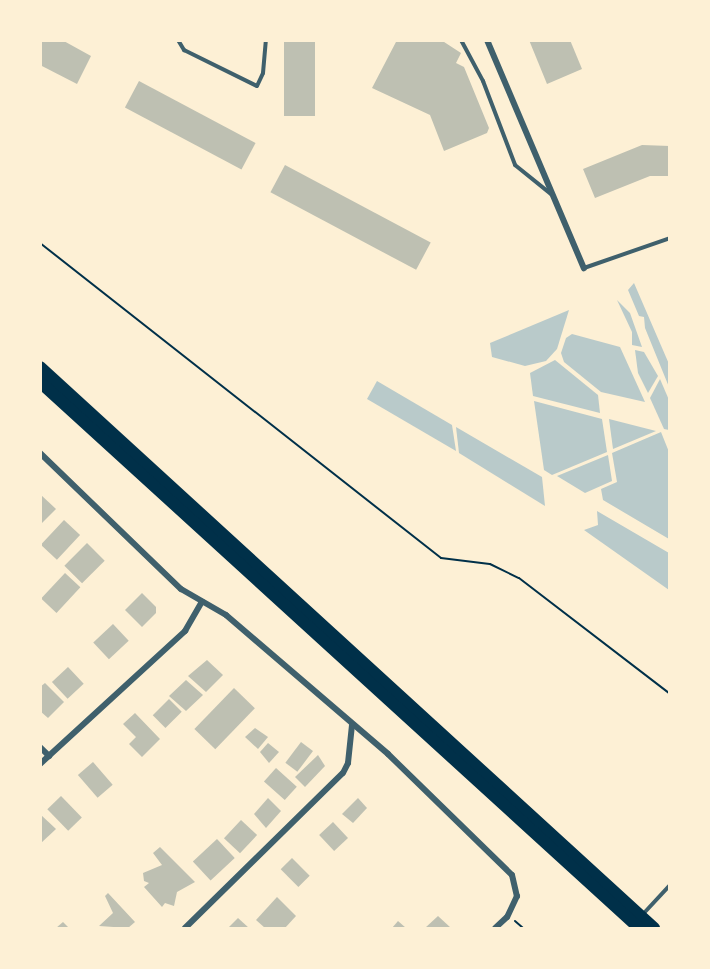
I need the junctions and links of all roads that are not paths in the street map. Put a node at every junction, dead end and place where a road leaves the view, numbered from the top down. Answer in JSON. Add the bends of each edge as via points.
{"nodes":[{"id":1,"x":178,"y":40,"type":"edge"},
{"id":2,"x":266,"y":40,"type":"edge"},
{"id":3,"x":461,"y":40,"type":"edge"},
{"id":4,"x":487,"y":40,"type":"edge"},
{"id":5,"x":554,"y":196,"type":"junction"},
{"id":6,"x":669,"y":238,"type":"edge"},
{"id":7,"x":584,"y":268,"type":"joint"},
{"id":8,"x":40,"y":367,"type":"edge"},
{"id":9,"x":40,"y":382,"type":"edge"},
{"id":10,"x":40,"y":453,"type":"edge"},
{"id":11,"x":202,"y":601,"type":"junction"},
{"id":12,"x":352,"y":725,"type":"junction"},
{"id":13,"x":40,"y":747,"type":"edge"},
{"id":14,"x":49,"y":756,"type":"junction"},
{"id":15,"x":40,"y":764,"type":"edge"},
{"id":16,"x":669,"y":885,"type":"edge"},
{"id":17,"x":640,"y":922,"type":"edge"},
{"id":18,"x":185,"y":928,"type":"edge"},
{"id":19,"x":495,"y":928,"type":"edge"},
{"id":20,"x":654,"y":928,"type":"edge"}],
"edges":[{"from":1,"to":2,"type":"lane","via":[[184,50],[257,86],[263,73]]},
{"from":3,"to":5,"type":"lane","via":[[483,81],[515,165]]},
{"from":4,"to":5,"type":"street"},
{"from":5,"to":7,"type":"street"},
{"from":6,"to":7,"type":"lane"},
{"from":8,"to":17,"type":"highway"},
{"from":9,"to":17,"type":"highway"},
{"from":10,"to":11,"type":"street","via":[[182,589]]},
{"from":11,"to":12,"type":"street","via":[[226,615]]},
{"from":11,"to":14,"type":"street","via":[[185,631]]},
{"from":12,"to":18,"type":"street","via":[[348,763],[343,773]]},
{"from":12,"to":19,"type":"street","via":[[388,754],[512,875],[517,896],[514,907]]},
{"from":13,"to":14,"type":"street"},
{"from":14,"to":15,"type":"street"},
{"from":16,"to":17,"type":"lane"},
{"from":17,"to":20,"type":"highway"}]}
